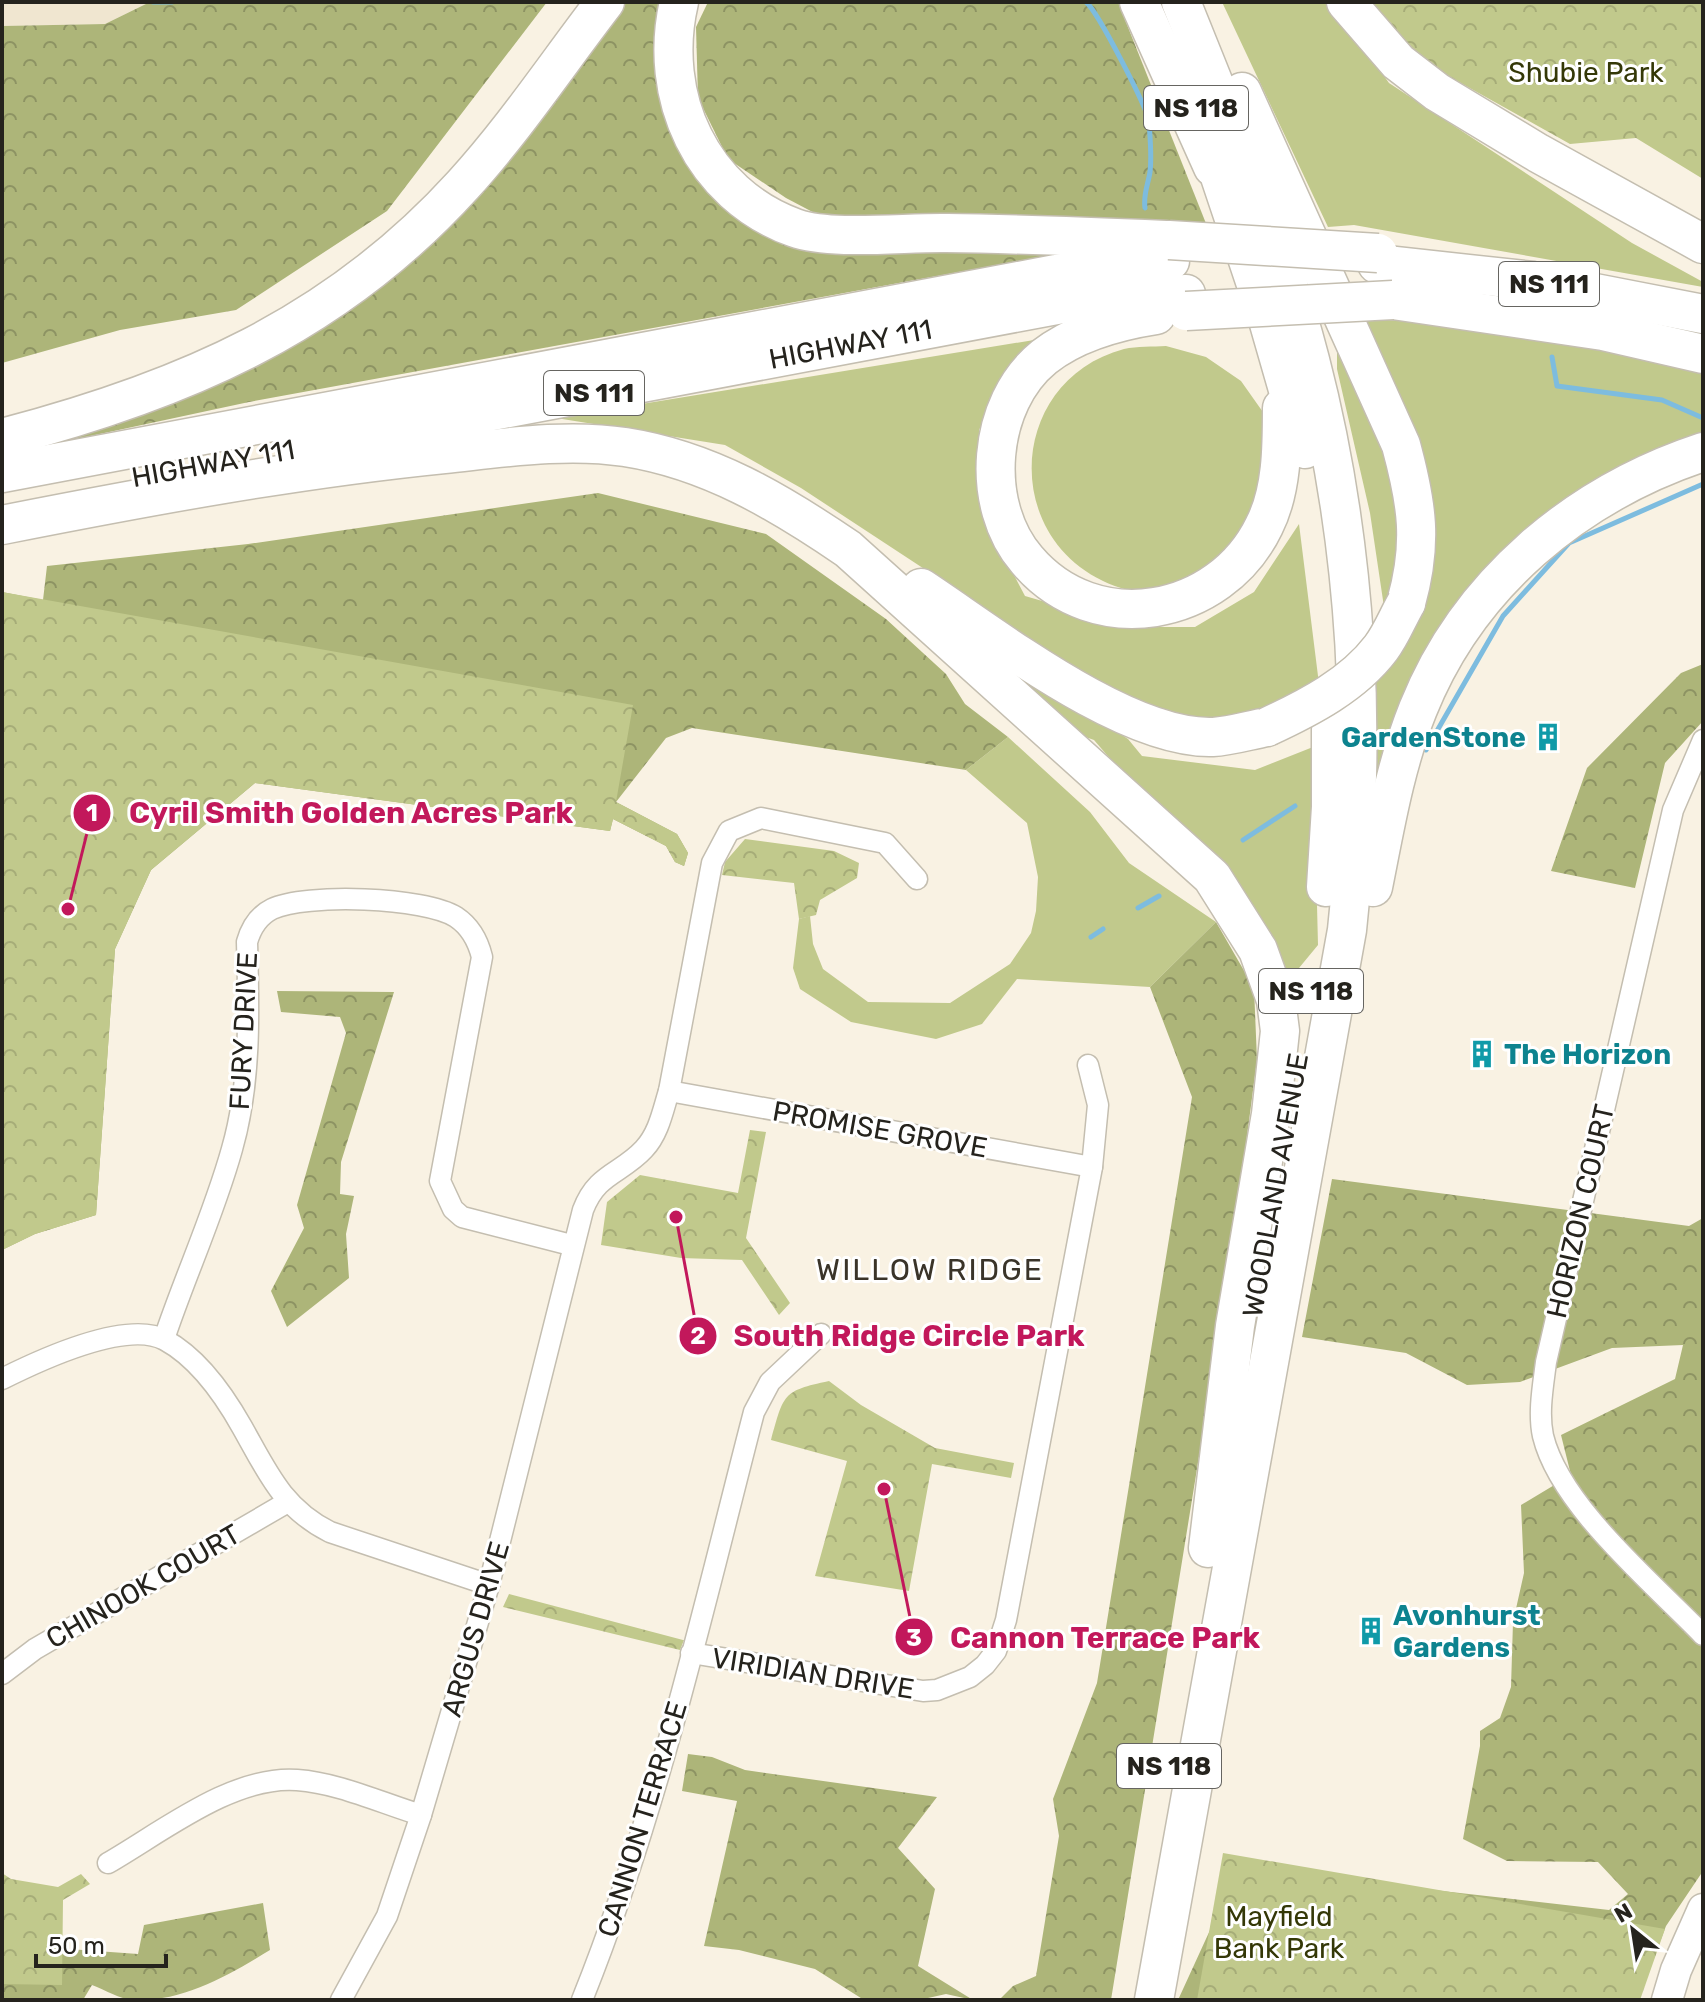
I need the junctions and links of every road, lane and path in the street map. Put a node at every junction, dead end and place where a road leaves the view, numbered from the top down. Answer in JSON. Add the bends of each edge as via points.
{"nodes":[{"id":1,"x":605,"y":2,"type":"edge"},
{"id":2,"x":679,"y":2,"type":"edge"},
{"id":3,"x":1139,"y":2,"type":"edge"},
{"id":4,"x":1155,"y":2,"type":"edge"},
{"id":5,"x":1181,"y":2,"type":"edge"},
{"id":6,"x":1202,"y":2,"type":"edge"},
{"id":7,"x":1346,"y":2,"type":"edge"},
{"id":8,"x":1235,"y":215,"type":"junction"},
{"id":9,"x":1703,"y":244,"type":"edge"},
{"id":10,"x":1385,"y":271,"type":"junction"},
{"id":11,"x":1178,"y":277,"type":"junction"},
{"id":12,"x":1703,"y":314,"type":"edge"},
{"id":13,"x":1283,"y":321,"type":"junction"},
{"id":14,"x":1703,"y":354,"type":"edge"},
{"id":15,"x":1281,"y":365,"type":"junction"},
{"id":16,"x":2,"y":438,"type":"edge"},
{"id":17,"x":1703,"y":452,"type":"edge"},
{"id":18,"x":2,"y":473,"type":"edge"},
{"id":19,"x":2,"y":502,"type":"edge"},
{"id":20,"x":2,"y":525,"type":"edge"},
{"id":21,"x":848,"y":549,"type":"junction"},
{"id":22,"x":1703,"y":740,"type":"edge"},
{"id":23,"x":917,"y":879,"type":"dead end"},
{"id":24,"x":1088,"y":1065,"type":"dead end"},
{"id":25,"x":669,"y":1091,"type":"junction"},
{"id":26,"x":1314,"y":1117,"type":"junction"},
{"id":27,"x":1092,"y":1167,"type":"junction"},
{"id":28,"x":571,"y":1245,"type":"junction"},
{"id":29,"x":821,"y":1334,"type":"dead end"},
{"id":30,"x":164,"y":1339,"type":"junction"},
{"id":31,"x":2,"y":1379,"type":"edge"},
{"id":32,"x":286,"y":1503,"type":"junction"},
{"id":33,"x":1208,"y":1548,"type":"junction"},
{"id":34,"x":489,"y":1585,"type":"junction"},
{"id":35,"x":1703,"y":1635,"type":"edge"},
{"id":36,"x":691,"y":1653,"type":"junction"},
{"id":37,"x":2,"y":1674,"type":"edge"},
{"id":38,"x":421,"y":1815,"type":"junction"},
{"id":39,"x":108,"y":1863,"type":"dead end"},
{"id":40,"x":1703,"y":1909,"type":"edge"},
{"id":41,"x":341,"y":2000,"type":"edge"},
{"id":42,"x":582,"y":2000,"type":"edge"},
{"id":43,"x":1127,"y":2000,"type":"edge"},
{"id":44,"x":1154,"y":2000,"type":"edge"},
{"id":45,"x":1667,"y":2000,"type":"edge"}],
"edges":[{"from":1,"to":16,"type":"highway","via":[[463,185],[351,286],[278,335],[202,374],[132,402]]},
{"from":2,"to":11,"type":"highway","via":[[672,32],[674,85],[689,132],[716,176],[754,208],[798,229]]},
{"from":3,"to":8,"type":"highway"},
{"from":4,"to":8,"type":"highway","number":"NS 118"},
{"from":5,"to":13,"type":"highway","number":"NS 118","via":[[1270,230]]},
{"from":6,"to":21,"type":"highway","bridge":true,"via":[[1401,445],[1415,496],[1419,538],[1406,603],[1380,650],[1307,709],[1267,727],[1212,737],[1154,729],[1108,709],[902,576]]},
{"from":7,"to":9,"type":"highway","via":[[1398,62],[1437,92]]},
{"from":8,"to":13,"type":"highway","number":"NS 118"},
{"from":10,"to":11,"type":"highway","bridge":true},
{"from":10,"to":11,"type":"highway","name":"HIGHWAY 111","number":"NS 111","bridge":true,"via":[[1304,292]]},
{"from":10,"to":12,"type":"highway","name":"HIGHWAY 111","number":"NS 111","via":[[1533,281]]},
{"from":10,"to":14,"type":"highway","name":"HIGHWAY 111","number":"NS 111"},
{"from":11,"to":15,"type":"highway","via":[[1126,320],[1080,335],[1043,358],[1005,413],[997,444],[999,500],[1027,561],[1080,599],[1109,606],[1162,607],[1214,587],[1238,568],[1266,524],[1275,497]]},
{"from":11,"to":18,"type":"highway","name":"HIGHWAY 111","number":"NS 111","via":[[1056,274]]},
{"from":11,"to":19,"type":"highway","name":"HIGHWAY 111","number":"NS 111","via":[[1078,301]]},
{"from":13,"to":15,"type":"highway","name":"WOODLAND AVENUE","number":"NS 118"},
{"from":13,"to":26,"type":"highway","name":"WOODLAND AVENUE","number":"NS 118","via":[[1324,422],[1350,590],[1357,734],[1358,807],[1347,930]]},
{"from":15,"to":33,"type":"highway","name":"WOODLAND AVENUE","number":"NS 118","via":[[1301,428],[1323,580],[1330,664],[1330,834],[1306,1021]]},
{"from":17,"to":26,"type":"highway","via":[[1606,494],[1549,533],[1479,603],[1449,647],[1405,746],[1345,1027]]},
{"from":20,"to":21,"type":"highway","via":[[257,478],[564,445],[623,447],[732,478]]},
{"from":21,"to":33,"type":"highway","via":[[1212,877],[1241,918],[1269,978],[1280,1031]]},
{"from":22,"to":35,"type":"street","name":"HORIZON COURT","via":[[1682,784],[1658,870],[1546,1362],[1542,1401],[1543,1434],[1566,1487]]},
{"from":23,"to":25,"type":"street","name":"ARGUS DRIVE","via":[[885,843],[761,818],[729,831],[712,863]]},
{"from":24,"to":27,"type":"street","name":"VIRIDIAN DRIVE","via":[[1098,1105]]},
{"from":25,"to":27,"type":"street","name":"PROMISE GROVE"},
{"from":25,"to":28,"type":"street","name":"ARGUS DRIVE","via":[[644,1149],[590,1193]]},
{"from":26,"to":44,"type":"highway","name":"WOODLAND AVENUE","number":"NS 118"},
{"from":27,"to":36,"type":"street","name":"VIRIDIAN DRIVE","via":[[1006,1620],[996,1651],[985,1665],[957,1683],[923,1691]]},
{"from":28,"to":30,"type":"street","name":"FURY DRIVE","via":[[462,1217],[440,1181],[482,957],[477,939],[463,922],[436,908],[368,899],[291,902],[272,909],[250,929],[241,1111]]},
{"from":28,"to":34,"type":"street","name":"ARGUS DRIVE"},
{"from":29,"to":36,"type":"street","name":"CANNON TERRACE","via":[[770,1382],[754,1412]]},
{"from":30,"to":31,"type":"street","via":[[104,1339],[63,1350]]},
{"from":30,"to":32,"type":"street","via":[[221,1392]]},
{"from":32,"to":34,"type":"street","via":[[330,1532]]},
{"from":32,"to":37,"type":"street","name":"CHINOOK COURT","via":[[35,1649]]},
{"from":33,"to":43,"type":"highway","name":"WOODLAND AVENUE","number":"NS 118"},
{"from":34,"to":38,"type":"street","name":"ARGUS DRIVE"},
{"from":36,"to":42,"type":"street","name":"CANNON TERRACE","via":[[608,1935]]},
{"from":38,"to":39,"type":"street","via":[[324,1784],[269,1781],[228,1793]]},
{"from":38,"to":41,"type":"street","name":"ARGUS DRIVE","via":[[387,1916]]},
{"from":40,"to":45,"type":"street"}]}
